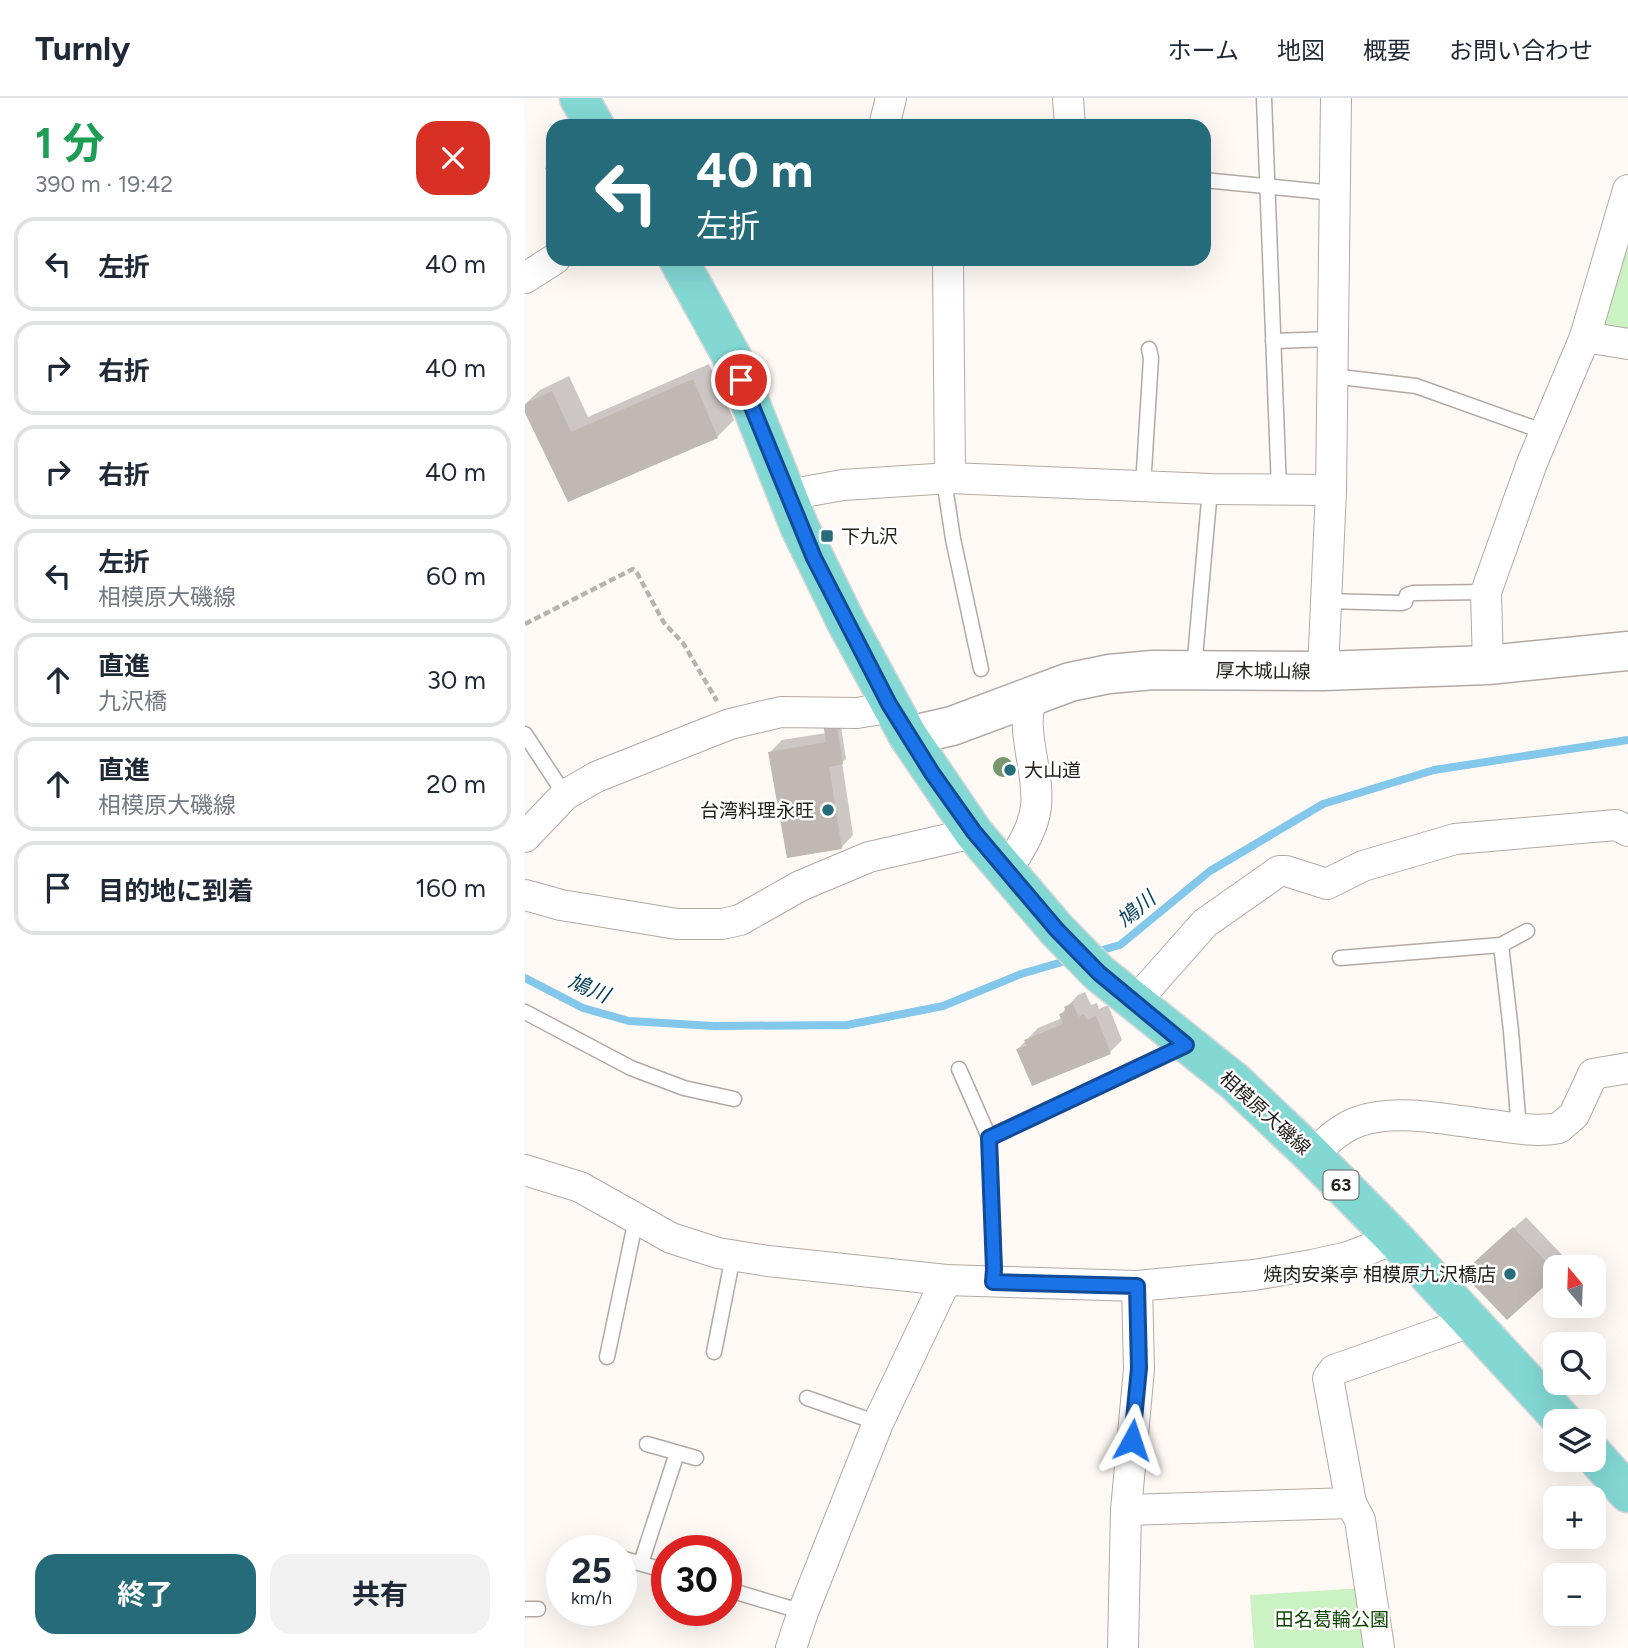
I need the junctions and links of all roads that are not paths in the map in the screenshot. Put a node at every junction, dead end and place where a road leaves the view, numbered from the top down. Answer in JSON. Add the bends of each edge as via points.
{"nodes":[{"id":1,"x":579,"y":98,"type":"edge"},
{"id":2,"x":891,"y":98,"type":"edge"},
{"id":3,"x":1068,"y":98,"type":"edge"},
{"id":4,"x":1264,"y":98,"type":"edge"},
{"id":5,"x":1336,"y":98,"type":"edge"},
{"id":6,"x":591,"y":119,"type":"edge"},
{"id":7,"x":886,"y":119,"type":"edge"},
{"id":8,"x":1070,"y":119,"type":"edge"},
{"id":9,"x":1211,"y":181,"type":"edge"},
{"id":10,"x":1268,"y":186,"type":"junction"},
{"id":11,"x":1628,"y":190,"type":"edge"},
{"id":12,"x":1333,"y":193,"type":"junction"},
{"id":13,"x":682,"y":266,"type":"edge"},
{"id":14,"x":948,"y":266,"type":"edge"},
{"id":15,"x":1585,"y":337,"type":"junction"},
{"id":16,"x":1332,"y":339,"type":"junction"},
{"id":17,"x":1273,"y":341,"type":"junction"},
{"id":18,"x":1628,"y":345,"type":"edge"},
{"id":19,"x":1149,"y":349,"type":"dead end"},
{"id":20,"x":1332,"y":376,"type":"junction"},
{"id":21,"x":1545,"y":432,"type":"junction"},
{"id":22,"x":950,"y":478,"type":"junction"},
{"id":23,"x":1143,"y":486,"type":"junction"},
{"id":24,"x":1210,"y":489,"type":"junction"},
{"id":25,"x":1279,"y":490,"type":"junction"},
{"id":26,"x":1331,"y":490,"type":"junction"},
{"id":27,"x":787,"y":495,"type":"junction"},
{"id":28,"x":1486,"y":592,"type":"junction"},
{"id":29,"x":1326,"y":601,"type":"junction"},
{"id":30,"x":1628,"y":651,"type":"edge"},
{"id":31,"x":1488,"y":666,"type":"junction"},
{"id":32,"x":981,"y":669,"type":"dead end"},
{"id":33,"x":1193,"y":670,"type":"junction"},
{"id":34,"x":1323,"y":671,"type":"junction"},
{"id":35,"x":1033,"y":694,"type":"junction"},
{"id":36,"x":889,"y":704,"type":"junction"},
{"id":37,"x":525,"y":734,"type":"edge"},
{"id":38,"x":908,"y":736,"type":"junction"},
{"id":39,"x":565,"y":795,"type":"junction"},
{"id":40,"x":1628,"y":831,"type":"edge"},
{"id":41,"x":974,"y":832,"type":"junction"},
{"id":42,"x":525,"y":837,"type":"edge"},
{"id":43,"x":1006,"y":872,"type":"junction"},
{"id":44,"x":525,"y":895,"type":"edge"},
{"id":45,"x":1527,"y":931,"type":"dead end"},
{"id":46,"x":1501,"y":945,"type":"junction"},
{"id":47,"x":1340,"y":958,"type":"dead end"},
{"id":48,"x":1134,"y":1003,"type":"junction"},
{"id":49,"x":525,"y":1012,"type":"edge"},
{"id":50,"x":1186,"y":1045,"type":"junction"},
{"id":51,"x":1628,"y":1068,"type":"edge"},
{"id":52,"x":959,"y":1069,"type":"dead end"},
{"id":53,"x":734,"y":1099,"type":"dead end"},
{"id":54,"x":1519,"y":1129,"type":"junction"},
{"id":55,"x":989,"y":1138,"type":"junction"},
{"id":56,"x":1312,"y":1155,"type":"junction"},
{"id":57,"x":525,"y":1170,"type":"edge"},
{"id":58,"x":636,"y":1219,"type":"junction"},
{"id":59,"x":1395,"y":1240,"type":"junction"},
{"id":60,"x":733,"y":1256,"type":"junction"},
{"id":61,"x":946,"y":1280,"type":"junction"},
{"id":62,"x":993,"y":1282,"type":"junction"},
{"id":63,"x":1137,"y":1286,"type":"junction"},
{"id":64,"x":1470,"y":1322,"type":"junction"},
{"id":65,"x":714,"y":1352,"type":"dead end"},
{"id":66,"x":607,"y":1357,"type":"dead end"},
{"id":67,"x":807,"y":1398,"type":"dead end"},
{"id":68,"x":1552,"y":1409,"type":"edge"},
{"id":69,"x":878,"y":1423,"type":"junction"},
{"id":70,"x":647,"y":1444,"type":"dead end"},
{"id":71,"x":677,"y":1453,"type":"junction"},
{"id":72,"x":696,"y":1458,"type":"dead end"},
{"id":73,"x":1606,"y":1468,"type":"edge"},
{"id":74,"x":1628,"y":1493,"type":"edge"},
{"id":75,"x":1351,"y":1503,"type":"junction"},
{"id":76,"x":1126,"y":1510,"type":"junction"},
{"id":77,"x":637,"y":1562,"type":"edge"},
{"id":78,"x":641,"y":1563,"type":"junction"},
{"id":79,"x":651,"y":1566,"type":"edge"},
{"id":80,"x":742,"y":1594,"type":"edge"},
{"id":81,"x":803,"y":1612,"type":"junction"},
{"id":82,"x":791,"y":1648,"type":"edge"},
{"id":83,"x":1123,"y":1648,"type":"edge"},
{"id":84,"x":1379,"y":1648,"type":"edge"}],
"edges":[{"from":1,"to":6,"type":"main road"},
{"from":2,"to":7,"type":"street"},
{"from":3,"to":8,"type":"street"},
{"from":4,"to":10,"type":"lane"},
{"from":5,"to":12,"type":"street"},
{"from":9,"to":10,"type":"lane"},
{"from":10,"to":12,"type":"lane"},
{"from":10,"to":17,"type":"lane"},
{"from":11,"to":15,"type":"street"},
{"from":12,"to":16,"type":"street"},
{"from":13,"to":27,"type":"main road","number":"63","via":[[732,357]]},
{"from":14,"to":22,"type":"street"},
{"from":15,"to":18,"type":"street"},
{"from":15,"to":21,"type":"street"},
{"from":16,"to":17,"type":"lane"},
{"from":16,"to":20,"type":"street"},
{"from":17,"to":25,"type":"lane"},
{"from":19,"to":23,"type":"lane"},
{"from":20,"to":21,"type":"lane","via":[[1416,386]]},
{"from":20,"to":26,"type":"street"},
{"from":21,"to":28,"type":"street"},
{"from":22,"to":23,"type":"street"},
{"from":22,"to":27,"type":"street","via":[[843,485]]},
{"from":22,"to":32,"type":"lane","via":[[946,493]]},
{"from":23,"to":24,"type":"street"},
{"from":24,"to":25,"type":"street"},
{"from":24,"to":33,"type":"lane"},
{"from":25,"to":26,"type":"street"},
{"from":26,"to":29,"type":"street"},
{"from":27,"to":36,"type":"main road","number":"63"},
{"from":28,"to":29,"type":"lane","via":[[1413,593],[1401,603]]},
{"from":28,"to":31,"type":"street"},
{"from":29,"to":34,"type":"street"},
{"from":30,"to":31,"type":"main road","name":"厚木城山線"},
{"from":31,"to":34,"type":"main road","name":"厚木城山線"},
{"from":33,"to":34,"type":"main road","name":"厚木城山線"},
{"from":33,"to":35,"type":"main road","name":"厚木城山線","via":[[1109,674]]},
{"from":35,"to":38,"type":"main road","name":"厚木城山線","via":[[952,726]]},
{"from":35,"to":43,"type":"street","via":[[1026,720],[1036,776],[1035,810],[1028,834]]},
{"from":36,"to":38,"type":"main road","number":"63"},
{"from":36,"to":39,"type":"street","via":[[857,713],[781,712],[730,724],[596,777]]},
{"from":37,"to":39,"type":"lane"},
{"from":38,"to":41,"type":"main road","number":"63"},
{"from":39,"to":42,"type":"street"},
{"from":40,"to":48,"type":"street","via":[[1616,825],[1455,839],[1363,866],[1327,884],[1279,871],[1206,923]]},
{"from":41,"to":43,"type":"main road","number":"63"},
{"from":41,"to":44,"type":"street","via":[[869,857],[800,886],[740,920],[722,924],[677,924]]},
{"from":43,"to":48,"type":"main road","name":"相模原大磯線","number":"63","via":[[1099,973]]},
{"from":45,"to":46,"type":"lane"},
{"from":46,"to":47,"type":"lane"},
{"from":46,"to":54,"type":"lane"},
{"from":48,"to":50,"type":"main road","name":"相模原大磯線","number":"63"},
{"from":49,"to":53,"type":"lane","via":[[631,1068],[684,1088]]},
{"from":50,"to":55,"type":"lane"},
{"from":50,"to":56,"type":"main road","name":"相模原大磯線","number":"63","via":[[1235,1083]]},
{"from":51,"to":54,"type":"street","via":[[1593,1074],[1574,1115],[1563,1126]]},
{"from":52,"to":55,"type":"lane"},
{"from":54,"to":56,"type":"street","via":[[1384,1116],[1348,1127]]},
{"from":55,"to":62,"type":"lane"},
{"from":56,"to":59,"type":"main road","name":"相模原大磯線","number":"63"},
{"from":57,"to":58,"type":"street","via":[[580,1186]]},
{"from":58,"to":60,"type":"street","via":[[671,1238]]},
{"from":58,"to":66,"type":"lane"},
{"from":59,"to":63,"type":"street","via":[[1312,1265]]},
{"from":59,"to":64,"type":"main road","name":"相模原大磯線","number":"63"},
{"from":60,"to":61,"type":"street"},
{"from":60,"to":65,"type":"lane"},
{"from":61,"to":62,"type":"street"},
{"from":61,"to":69,"type":"street"},
{"from":62,"to":63,"type":"street"},
{"from":63,"to":76,"type":"street","via":[[1139,1368]]},
{"from":64,"to":68,"type":"main road","name":"相模原大磯線","number":"63"},
{"from":64,"to":75,"type":"street","via":[[1330,1374],[1328,1384]]},
{"from":67,"to":69,"type":"lane"},
{"from":69,"to":81,"type":"street"},
{"from":70,"to":71,"type":"lane"},
{"from":71,"to":72,"type":"lane"},
{"from":71,"to":78,"type":"lane"},
{"from":73,"to":74,"type":"main road"},
{"from":75,"to":76,"type":"street"},
{"from":75,"to":84,"type":"street","via":[[1360,1521]]},
{"from":76,"to":83,"type":"street"},
{"from":77,"to":78,"type":"lane"},
{"from":78,"to":79,"type":"lane"},
{"from":80,"to":81,"type":"lane"},
{"from":81,"to":82,"type":"street"}]}
